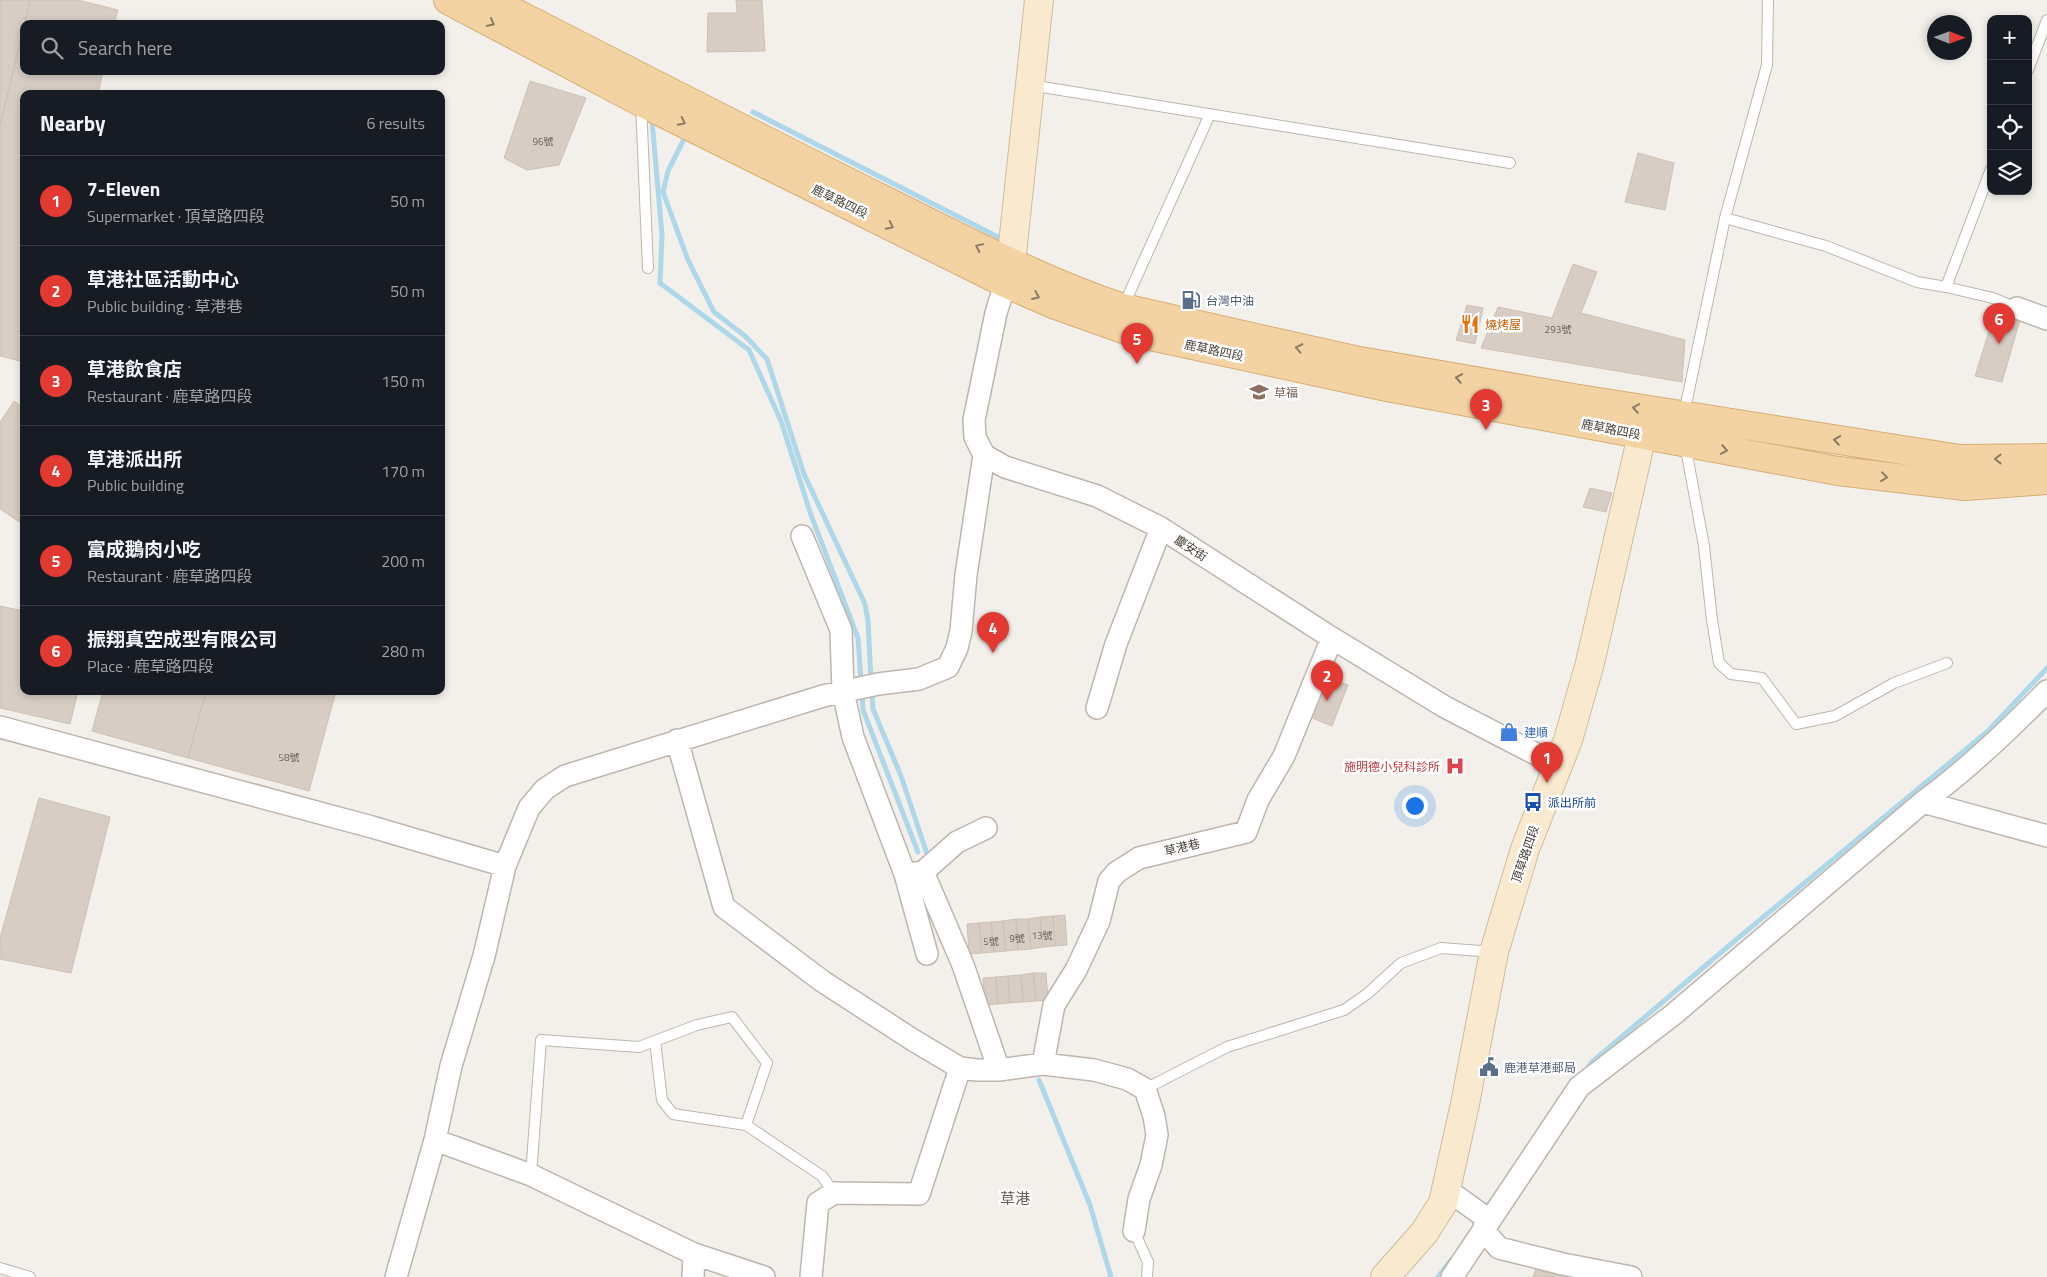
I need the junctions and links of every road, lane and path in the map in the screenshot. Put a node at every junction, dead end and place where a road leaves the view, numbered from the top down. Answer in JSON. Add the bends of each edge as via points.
{"nodes":[{"id":1,"x":448,"y":0,"type":"edge"},
{"id":2,"x":490,"y":0,"type":"edge"},
{"id":3,"x":1039,"y":0,"type":"edge"},
{"id":4,"x":1768,"y":0,"type":"edge"},
{"id":5,"x":2047,"y":20,"type":"edge"},
{"id":6,"x":2032,"y":60,"type":"edge"},
{"id":7,"x":1030,"y":85,"type":"junction"},
{"id":8,"x":641,"y":102,"type":"junction"},
{"id":9,"x":1210,"y":114,"type":"junction"},
{"id":10,"x":1510,"y":164,"type":"dead end"},
{"id":11,"x":1987,"y":179,"type":"edge"},
{"id":12,"x":1725,"y":218,"type":"junction"},
{"id":13,"x":648,"y":268,"type":"dead end"},
{"id":14,"x":1008,"y":273,"type":"junction"},
{"id":15,"x":1946,"y":287,"type":"junction"},
{"id":16,"x":1123,"y":308,"type":"junction"},
{"id":17,"x":2017,"y":308,"type":"joint"},
{"id":18,"x":2047,"y":319,"type":"edge"},
{"id":19,"x":1685,"y":429,"type":"junction"},
{"id":20,"x":1642,"y":435,"type":"junction"},
{"id":21,"x":984,"y":455,"type":"junction"},
{"id":22,"x":2047,"y":458,"type":"edge"},
{"id":23,"x":2047,"y":480,"type":"edge"},
{"id":24,"x":1161,"y":528,"type":"junction"},
{"id":25,"x":802,"y":536,"type":"dead end"},
{"id":26,"x":1332,"y":638,"type":"junction"},
{"id":27,"x":1948,"y":663,"type":"dead end"},
{"id":28,"x":849,"y":690,"type":"junction"},
{"id":29,"x":2047,"y":691,"type":"edge"},
{"id":30,"x":1097,"y":708,"type":"dead end"},
{"id":31,"x":0,"y":727,"type":"edge"},
{"id":32,"x":677,"y":740,"type":"junction"},
{"id":33,"x":1558,"y":766,"type":"junction"},
{"id":34,"x":1923,"y":802,"type":"junction"},
{"id":35,"x":986,"y":828,"type":"dead end"},
{"id":36,"x":2047,"y":836,"type":"edge"},
{"id":37,"x":505,"y":866,"type":"junction"},
{"id":38,"x":914,"y":873,"type":"junction"},
{"id":39,"x":1494,"y":952,"type":"junction"},
{"id":40,"x":927,"y":954,"type":"dead end"},
{"id":41,"x":655,"y":1041,"type":"junction"},
{"id":42,"x":1043,"y":1064,"type":"junction"},
{"id":43,"x":960,"y":1068,"type":"junction"},
{"id":44,"x":999,"y":1070,"type":"junction"},
{"id":45,"x":1145,"y":1089,"type":"junction"},
{"id":46,"x":746,"y":1125,"type":"junction"},
{"id":47,"x":435,"y":1140,"type":"junction"},
{"id":48,"x":531,"y":1175,"type":"junction"},
{"id":49,"x":1446,"y":1189,"type":"junction"},
{"id":50,"x":834,"y":1193,"type":"junction"},
{"id":51,"x":1134,"y":1231,"type":"joint"},
{"id":52,"x":1484,"y":1231,"type":"junction"},
{"id":53,"x":694,"y":1254,"type":"junction"},
{"id":54,"x":0,"y":1268,"type":"edge"},
{"id":55,"x":30,"y":1277,"type":"edge"},
{"id":56,"x":396,"y":1277,"type":"edge"},
{"id":57,"x":693,"y":1277,"type":"edge"},
{"id":58,"x":764,"y":1277,"type":"edge"},
{"id":59,"x":811,"y":1277,"type":"edge"},
{"id":60,"x":1147,"y":1277,"type":"edge"},
{"id":61,"x":1385,"y":1277,"type":"edge"},
{"id":62,"x":1452,"y":1277,"type":"edge"},
{"id":63,"x":1631,"y":1277,"type":"edge"}],
"edges":[{"from":1,"to":8,"type":"main road","name":"鹿草路四段","one_way":true},
{"from":14,"to":2,"type":"main road","name":"鹿草路四段","one_way":true,"via":[[825,171]]},
{"from":3,"to":7,"type":"street"},
{"from":4,"to":12,"type":"lane","via":[[1767,65]]},
{"from":5,"to":6,"type":"lane"},
{"from":7,"to":9,"type":"lane"},
{"from":7,"to":14,"type":"street"},
{"from":8,"to":13,"type":"lane"},
{"from":8,"to":14,"type":"main road","name":"鹿草路四段","one_way":true},
{"from":9,"to":10,"type":"lane"},
{"from":9,"to":16,"type":"lane"},
{"from":11,"to":15,"type":"lane"},
{"from":12,"to":15,"type":"lane","via":[[1826,246],[1917,282]]},
{"from":12,"to":19,"type":"lane"},
{"from":14,"to":16,"type":"main road","name":"鹿草路四段"},
{"from":14,"to":20,"type":"main road","name":"鹿草路四段","one_way":true,"via":[[1098,321],[1132,332],[1387,387]]},
{"from":14,"to":21,"type":"street","via":[[988,344],[974,420],[975,437]]},
{"from":15,"to":17,"type":"lane"},
{"from":19,"to":16,"type":"main road","name":"鹿草路四段","one_way":true,"via":[[1572,398],[1354,360]]},
{"from":17,"to":18,"type":"street"},
{"from":19,"to":20,"type":"main road","name":"鹿草路四段"},
{"from":22,"to":19,"type":"main road","name":"鹿草路四段","one_way":true,"via":[[1960,459]]},
{"from":19,"to":23,"type":"main road","name":"鹿草路四段","one_way":true,"via":[[1838,471],[1964,486]]},
{"from":19,"to":27,"type":"lane","via":[[1719,663],[1731,674],[1762,678],[1796,724],[1835,716],[1894,683]]},
{"from":20,"to":33,"type":"street","name":"頂草路四段","via":[[1590,663]]},
{"from":21,"to":24,"type":"street","name":"慶安街","via":[[1005,467],[1097,496]]},
{"from":21,"to":28,"type":"street","via":[[968,558],[961,631],[948,666],[919,678]]},
{"from":24,"to":26,"type":"street","name":"慶安街"},
{"from":24,"to":30,"type":"street","via":[[1116,644]]},
{"from":25,"to":28,"type":"street","via":[[841,630]]},
{"from":26,"to":33,"type":"street","name":"慶安街","via":[[1445,707]]},
{"from":26,"to":42,"type":"street","name":"草港巷","via":[[1284,756],[1258,800],[1246,832],[1139,858],[1109,881],[1099,921],[1076,970],[1054,1005]]},
{"from":28,"to":32,"type":"street"},
{"from":28,"to":38,"type":"street","via":[[853,737]]},
{"from":29,"to":34,"type":"street","via":[[2008,731],[1951,782]]},
{"from":31,"to":37,"type":"street"},
{"from":32,"to":37,"type":"street","via":[[565,776],[545,789],[529,808]]},
{"from":32,"to":43,"type":"street","via":[[724,907],[822,981]]},
{"from":33,"to":39,"type":"street","name":"頂草路四段","via":[[1525,849]]},
{"from":34,"to":36,"type":"street"},
{"from":34,"to":52,"type":"street","via":[[1674,1014],[1579,1087]]},
{"from":35,"to":38,"type":"street","via":[[957,842]]},
{"from":37,"to":47,"type":"street","via":[[484,956],[451,1066]]},
{"from":38,"to":40,"type":"street"},
{"from":38,"to":44,"type":"street","via":[[963,965]]},
{"from":39,"to":45,"type":"lane","via":[[1441,948],[1401,963],[1344,1010],[1227,1047]]},
{"from":39,"to":49,"type":"street","name":"頂草路四段"},
{"from":41,"to":46,"type":"lane","via":[[662,1100],[673,1114]]},
{"from":41,"to":46,"type":"lane","via":[[697,1025],[732,1017],[767,1063]]},
{"from":41,"to":48,"type":"lane","via":[[640,1047],[541,1040]]},
{"from":42,"to":44,"type":"street"},
{"from":42,"to":45,"type":"street","via":[[1094,1070],[1127,1079]]},
{"from":43,"to":44,"type":"street"},
{"from":43,"to":50,"type":"street","via":[[919,1194]]},
{"from":45,"to":51,"type":"street","via":[[1154,1116],[1156,1136]]},
{"from":46,"to":50,"type":"lane","via":[[822,1176]]},
{"from":47,"to":48,"type":"street"},
{"from":47,"to":56,"type":"street"},
{"from":48,"to":53,"type":"street"},
{"from":49,"to":52,"type":"street","via":[[1485,1216]]},
{"from":49,"to":61,"type":"street","name":"頂草路四段","via":[[1443,1203],[1424,1232]]},
{"from":50,"to":59,"type":"street","via":[[818,1203]]},
{"from":51,"to":60,"type":"lane","via":[[1148,1262]]},
{"from":52,"to":62,"type":"street"},
{"from":52,"to":63,"type":"street","via":[[1499,1248]]},
{"from":53,"to":57,"type":"street"},
{"from":53,"to":58,"type":"street"},
{"from":54,"to":55,"type":"lane"}]}
